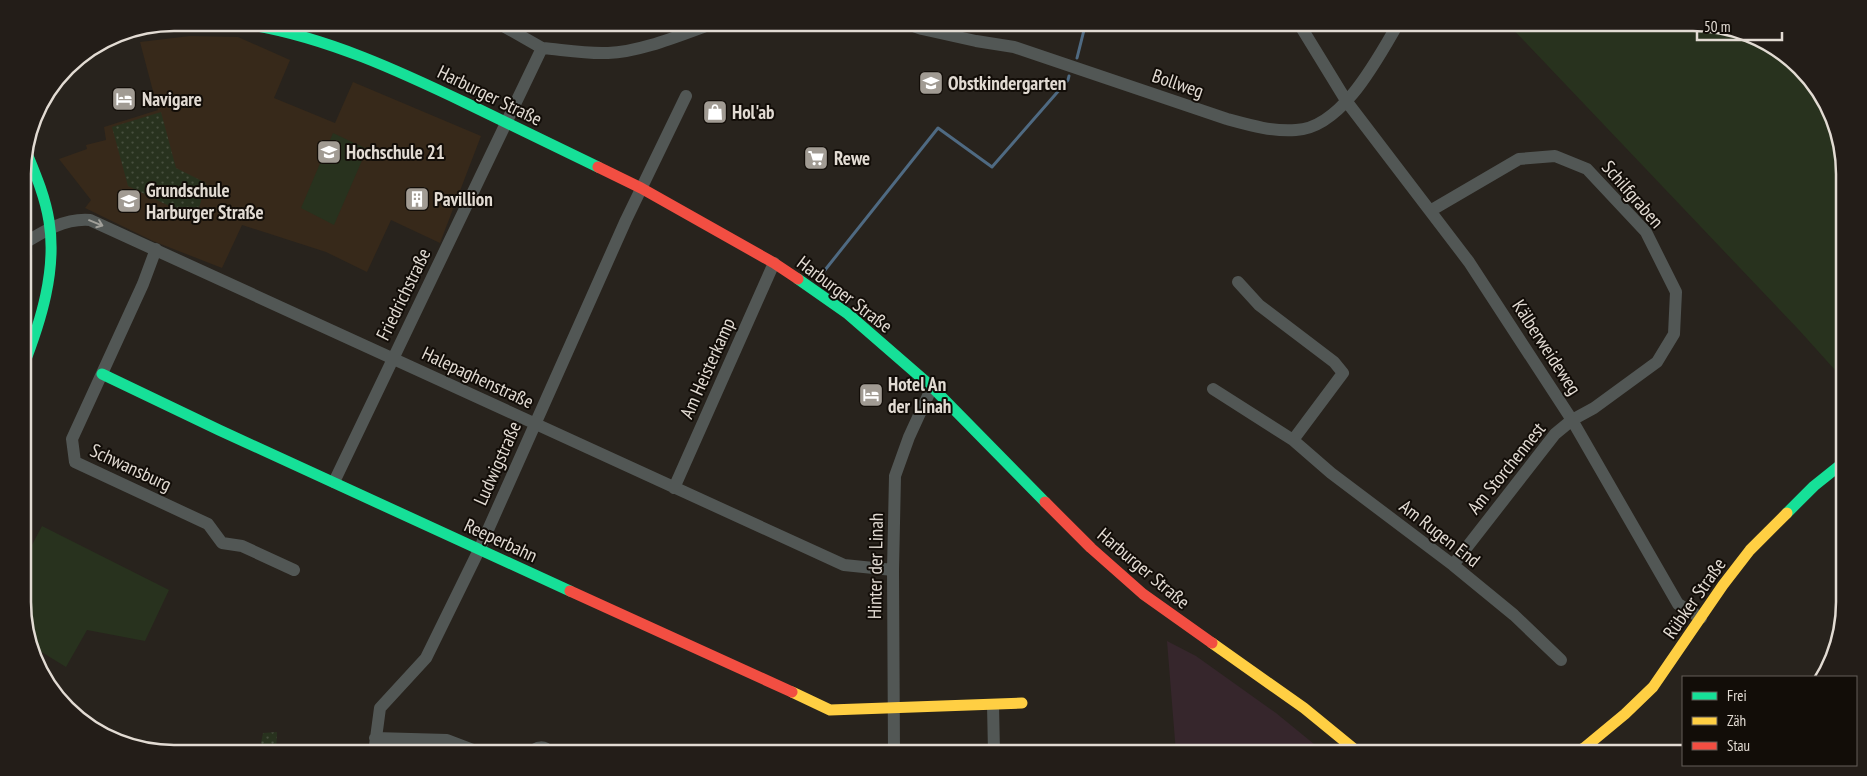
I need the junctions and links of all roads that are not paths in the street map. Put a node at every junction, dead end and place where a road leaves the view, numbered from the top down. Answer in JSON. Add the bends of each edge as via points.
{"nodes":[{"id":1,"x":276,"y":31,"type":"edge"},
{"id":2,"x":512,"y":31,"type":"edge"},
{"id":3,"x":690,"y":31,"type":"edge"},
{"id":4,"x":931,"y":31,"type":"edge"},
{"id":5,"x":1304,"y":31,"type":"edge"},
{"id":6,"x":1394,"y":31,"type":"edge"},
{"id":7,"x":542,"y":48,"type":"junction"},
{"id":8,"x":686,"y":96,"type":"dead end"},
{"id":9,"x":1347,"y":102,"type":"junction"},
{"id":10,"x":507,"y":122,"type":"junction"},
{"id":11,"x":32,"y":166,"type":"edge"},
{"id":12,"x":640,"y":188,"type":"junction"},
{"id":13,"x":1430,"y":211,"type":"junction"},
{"id":14,"x":49,"y":228,"type":"junction"},
{"id":15,"x":32,"y":239,"type":"edge"},
{"id":16,"x":156,"y":249,"type":"junction"},
{"id":17,"x":774,"y":263,"type":"junction"},
{"id":18,"x":1238,"y":282,"type":"dead end"},
{"id":19,"x":32,"y":346,"type":"edge"},
{"id":20,"x":393,"y":358,"type":"junction"},
{"id":21,"x":102,"y":374,"type":"junction"},
{"id":22,"x":932,"y":387,"type":"junction"},
{"id":23,"x":1213,"y":389,"type":"dead end"},
{"id":24,"x":1572,"y":420,"type":"junction"},
{"id":25,"x":534,"y":424,"type":"junction"},
{"id":26,"x":1293,"y":440,"type":"junction"},
{"id":27,"x":1836,"y":468,"type":"edge"},
{"id":28,"x":334,"y":482,"type":"junction"},
{"id":29,"x":674,"y":488,"type":"junction"},
{"id":30,"x":479,"y":550,"type":"junction"},
{"id":31,"x":1453,"y":565,"type":"junction"},
{"id":32,"x":294,"y":570,"type":"dead end"},
{"id":33,"x":893,"y":570,"type":"junction"},
{"id":34,"x":1701,"y":618,"type":"junction"},
{"id":35,"x":1561,"y":660,"type":"dead end"},
{"id":36,"x":1022,"y":704,"type":"dead end"},
{"id":37,"x":993,"y":705,"type":"junction"},
{"id":38,"x":893,"y":709,"type":"junction"},
{"id":39,"x":375,"y":738,"type":"junction"},
{"id":40,"x":994,"y":744,"type":"edge"},
{"id":41,"x":1348,"y":744,"type":"edge"},
{"id":42,"x":1589,"y":744,"type":"edge"},
{"id":43,"x":375,"y":745,"type":"edge"},
{"id":44,"x":460,"y":745,"type":"edge"},
{"id":45,"x":894,"y":745,"type":"edge"}],
"edges":[{"from":1,"to":10,"type":"street","name":"Harburger Straße","via":[[367,58]]},
{"from":2,"to":7,"type":"street"},
{"from":3,"to":7,"type":"street","via":[[639,48],[610,53]]},
{"from":4,"to":9,"type":"street","name":"Bollweg","via":[[1014,47],[1227,120],[1261,127],[1296,130],[1321,124]]},
{"from":5,"to":9,"type":"street","name":"Kälberweideweg"},
{"from":6,"to":9,"type":"street","name":"Bollweg"},
{"from":7,"to":10,"type":"street"},
{"from":8,"to":12,"type":"street","name":"Ludwigstraße"},
{"from":9,"to":13,"type":"street","name":"Kälberweideweg"},
{"from":10,"to":12,"type":"street","name":"Harburger Straße"},
{"from":10,"to":20,"type":"street","name":"Friedrichstraße"},
{"from":11,"to":14,"type":"street"},
{"from":12,"to":17,"type":"street","name":"Harburger Straße"},
{"from":12,"to":25,"type":"street","name":"Ludwigstraße"},
{"from":13,"to":24,"type":"street","name":"Kälberweideweg","via":[[1469,262]]},
{"from":13,"to":24,"type":"street","name":"Schilfgraben","via":[[1519,159],[1555,156],[1587,169],[1646,232],[1676,292],[1674,334],[1657,362]]},
{"from":14,"to":15,"type":"street","name":"Halepaghenstraße"},
{"from":14,"to":16,"type":"street","name":"Halepaghenstraße","one_way":true,"via":[[74,220],[90,220]]},
{"from":14,"to":19,"type":"street","via":[[51,252],[47,286]]},
{"from":16,"to":20,"type":"street","name":"Halepaghenstraße"},
{"from":16,"to":21,"type":"street","name":"Schwansburg"},
{"from":17,"to":22,"type":"street","name":"Harburger Straße","via":[[848,314]]},
{"from":17,"to":29,"type":"street","name":"Am Heisterkamp"},
{"from":18,"to":26,"type":"street","via":[[1259,305],[1334,362],[1343,373]]},
{"from":20,"to":25,"type":"street","name":"Halepaghenstraße"},
{"from":20,"to":28,"type":"street","name":"Friedrichstraße"},
{"from":21,"to":28,"type":"street","name":"Reeperbahn"},
{"from":21,"to":32,"type":"street","name":"Schwansburg","via":[[72,439],[75,462],[208,524],[222,543],[242,546]]},
{"from":22,"to":33,"type":"street","name":"Hinter der Linah","via":[[895,476]]},
{"from":22,"to":41,"type":"street","name":"Harburger Straße","via":[[1091,548],[1142,594],[1304,708]]},
{"from":23,"to":26,"type":"street","name":"Am Rugen End"},
{"from":24,"to":31,"type":"street","name":"Am Storchennest","via":[[1555,434]]},
{"from":24,"to":34,"type":"street","name":"Kälberweideweg","via":[[1678,604]]},
{"from":25,"to":29,"type":"street","name":"Halepaghenstraße"},
{"from":25,"to":30,"type":"street","name":"Ludwigstraße"},
{"from":26,"to":31,"type":"street","name":"Am Rugen End","via":[[1331,473]]},
{"from":27,"to":34,"type":"street","name":"Rübker Straße","via":[[1750,550],[1722,584]]},
{"from":28,"to":30,"type":"street","name":"Reeperbahn"},
{"from":29,"to":33,"type":"street","name":"Halepaghenstraße","via":[[844,565]]},
{"from":30,"to":38,"type":"street","name":"Reeperbahn","via":[[830,710]]},
{"from":30,"to":39,"type":"street","name":"Ludwigstraße","via":[[426,658],[380,708]]},
{"from":31,"to":35,"type":"street","name":"Am Rugen End","via":[[1514,614]]},
{"from":33,"to":38,"type":"street","name":"Hinter der Linah"},
{"from":34,"to":42,"type":"street","name":"Rübker Straße","via":[[1653,687]]},
{"from":36,"to":37,"type":"street","name":"Reeperbahn"},
{"from":37,"to":38,"type":"street","name":"Reeperbahn"},
{"from":37,"to":40,"type":"street"},
{"from":38,"to":45,"type":"street","name":"Hinter der Linah"},
{"from":39,"to":43,"type":"street","name":"Ludwigstraße"},
{"from":39,"to":44,"type":"street","via":[[447,740]]}]}
